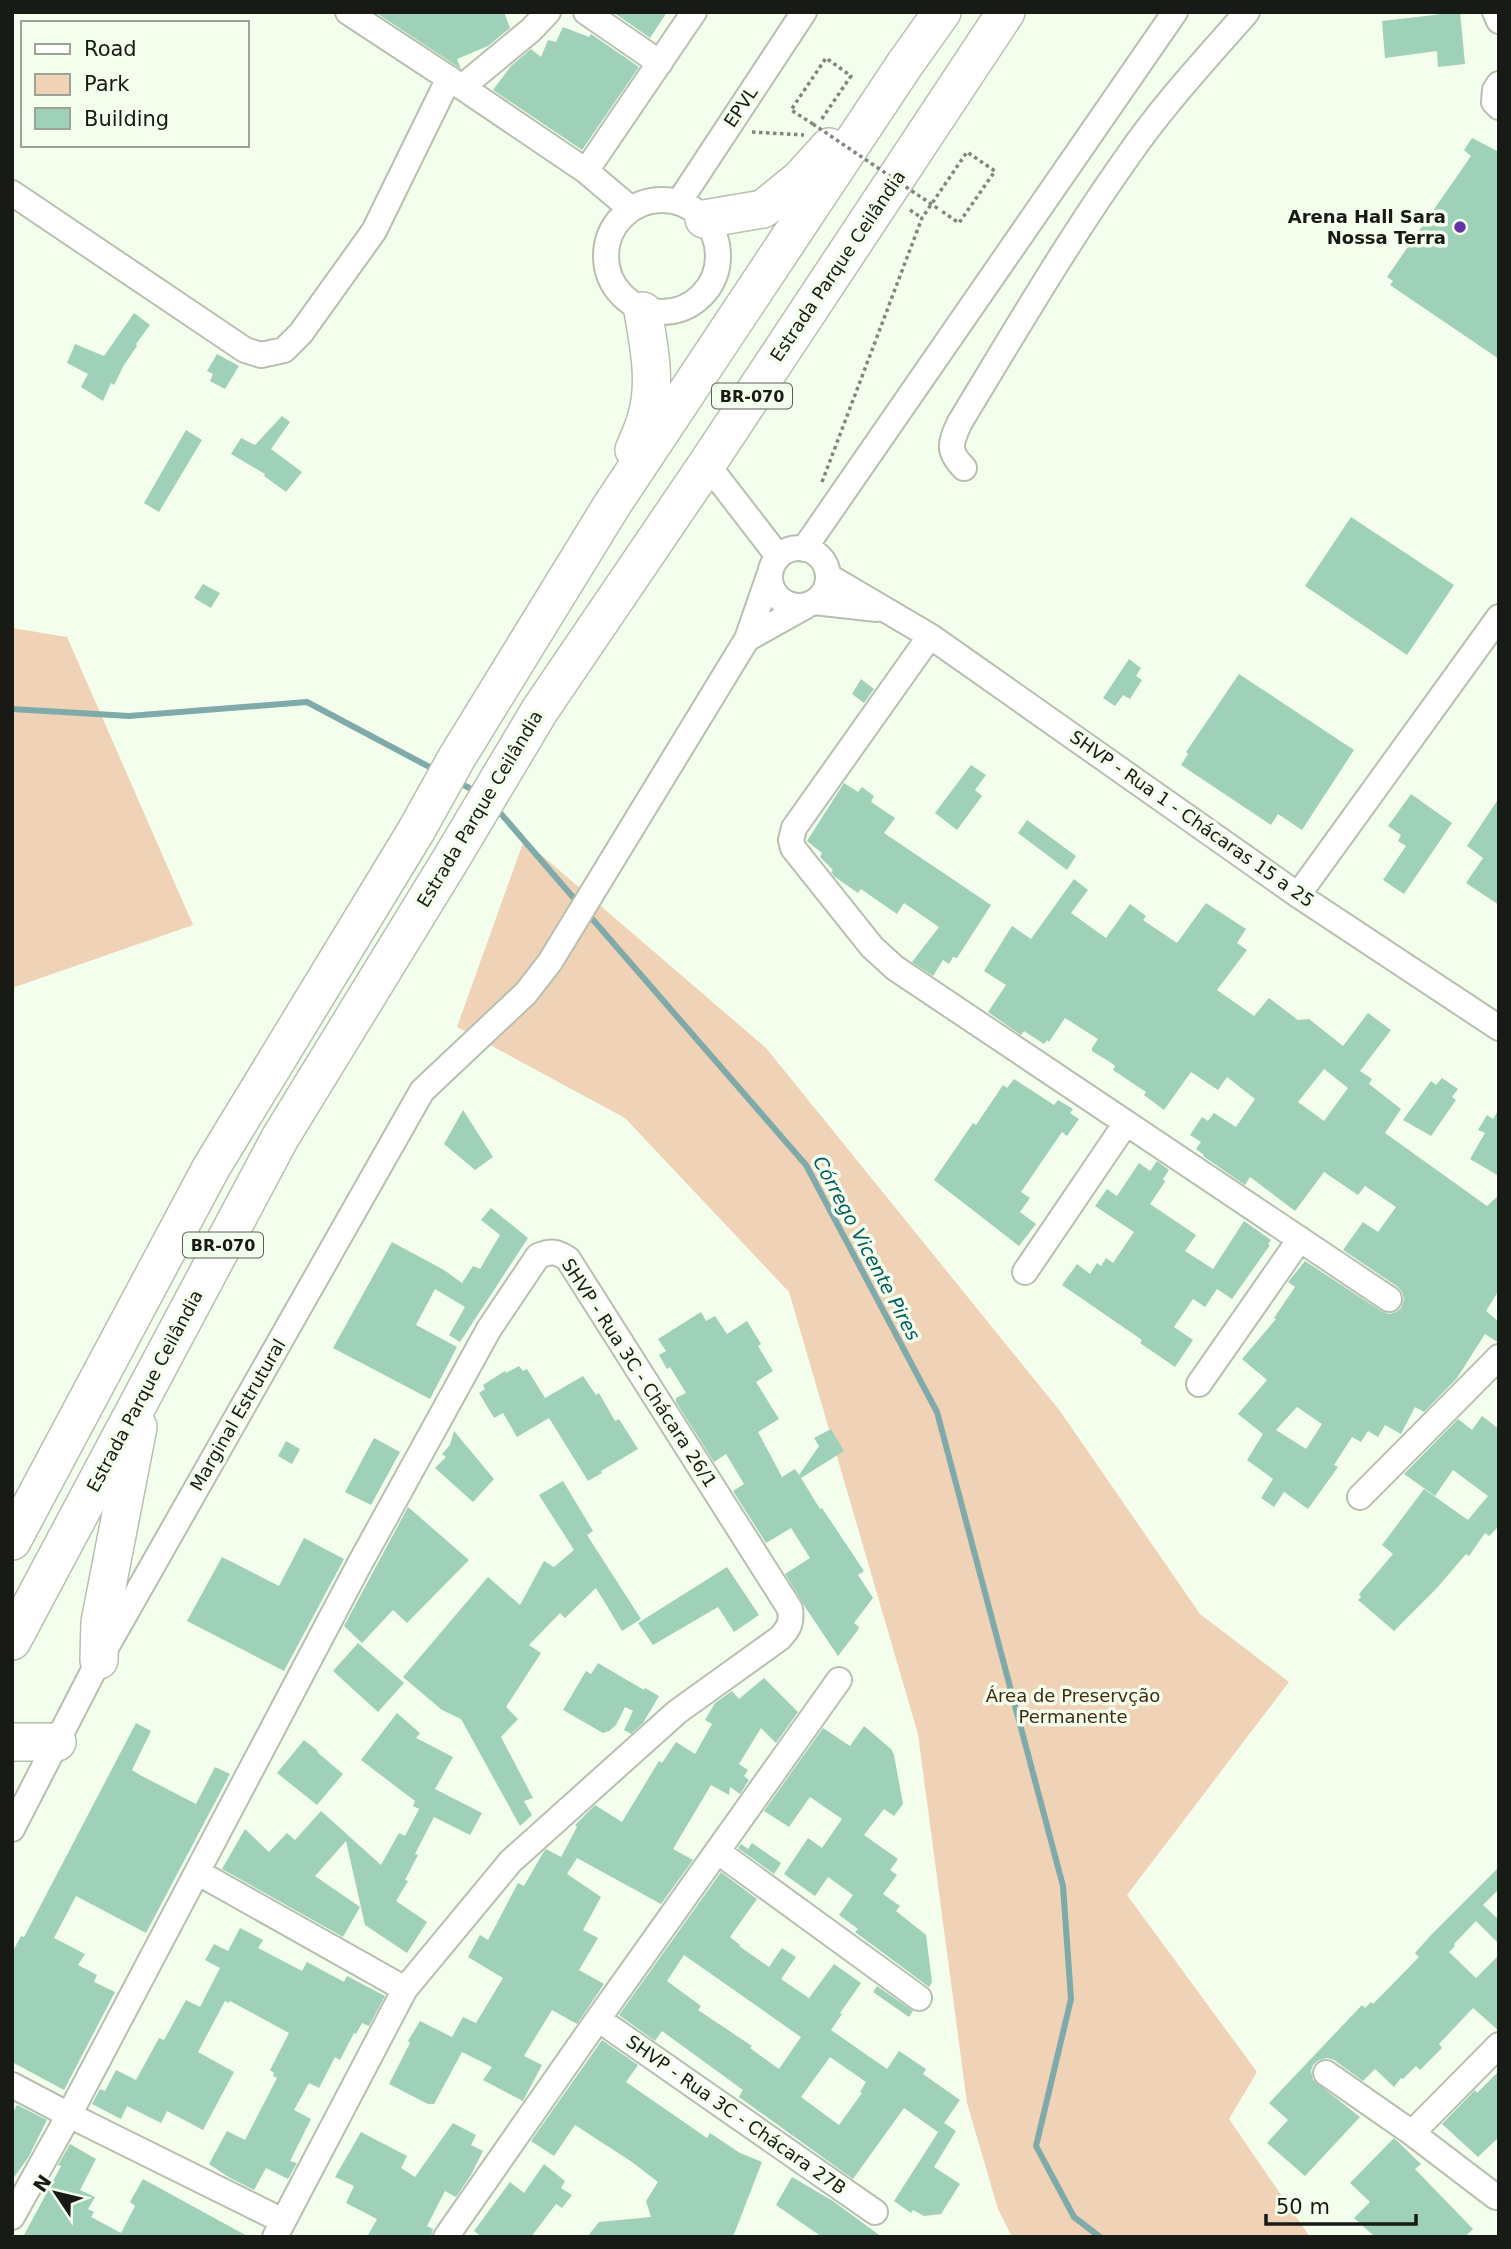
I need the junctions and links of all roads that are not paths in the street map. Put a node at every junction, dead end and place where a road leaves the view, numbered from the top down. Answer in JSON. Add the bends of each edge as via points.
{"nodes":[{"id":1,"x":548,"y":12,"type":"edge"},
{"id":2,"x":586,"y":12,"type":"edge"},
{"id":3,"x":694,"y":12,"type":"edge"},
{"id":4,"x":804,"y":12,"type":"edge"},
{"id":5,"x":942,"y":12,"type":"edge"},
{"id":6,"x":1006,"y":12,"type":"edge"},
{"id":7,"x":1175,"y":12,"type":"edge"},
{"id":8,"x":1247,"y":12,"type":"edge"},
{"id":9,"x":1495,"y":12,"type":"edge"},
{"id":10,"x":355,"y":14,"type":"edge"},
{"id":11,"x":1499,"y":21,"type":"edge"},
{"id":12,"x":660,"y":63,"type":"junction"},
{"id":13,"x":905,"y":64,"type":"junction"},
{"id":14,"x":456,"y":83,"type":"junction"},
{"id":15,"x":1499,"y":84,"type":"edge"},
{"id":16,"x":1499,"y":107,"type":"edge"},
{"id":17,"x":586,"y":172,"type":"junction"},
{"id":18,"x":12,"y":193,"type":"edge"},
{"id":19,"x":631,"y":209,"type":"junction"},
{"id":20,"x":692,"y":210,"type":"junction"},
{"id":21,"x":643,"y":311,"type":"junction"},
{"id":22,"x":707,"y":464,"type":"junction"},
{"id":23,"x":964,"y":468,"type":"dead end"},
{"id":24,"x":612,"y":505,"type":"junction"},
{"id":25,"x":804,"y":548,"type":"junction"},
{"id":26,"x":774,"y":563,"type":"junction"},
{"id":27,"x":828,"y":576,"type":"junction"},
{"id":28,"x":810,"y":604,"type":"junction"},
{"id":29,"x":885,"y":610,"type":"junction"},
{"id":30,"x":1499,"y":617,"type":"edge"},
{"id":31,"x":930,"y":636,"type":"junction"},
{"id":32,"x":747,"y":639,"type":"junction"},
{"id":33,"x":1298,"y":895,"type":"junction"},
{"id":34,"x":1495,"y":1018,"type":"edge"},
{"id":35,"x":1126,"y":1123,"type":"junction"},
{"id":36,"x":1300,"y":1239,"type":"junction"},
{"id":37,"x":1025,"y":1272,"type":"dead end"},
{"id":38,"x":1390,"y":1299,"type":"dead end"},
{"id":39,"x":1499,"y":1357,"type":"edge"},
{"id":40,"x":1199,"y":1384,"type":"dead end"},
{"id":41,"x":145,"y":1389,"type":"junction"},
{"id":42,"x":1360,"y":1497,"type":"dead end"},
{"id":43,"x":12,"y":1541,"type":"edge"},
{"id":44,"x":12,"y":1642,"type":"edge"},
{"id":45,"x":99,"y":1660,"type":"junction"},
{"id":46,"x":839,"y":1680,"type":"dead end"},
{"id":47,"x":12,"y":1742,"type":"edge"},
{"id":48,"x":57,"y":1742,"type":"junction"},
{"id":49,"x":12,"y":1829,"type":"edge"},
{"id":50,"x":717,"y":1851,"type":"junction"},
{"id":51,"x":197,"y":1872,"type":"junction"},
{"id":52,"x":405,"y":1989,"type":"junction"},
{"id":53,"x":919,"y":1998,"type":"dead end"},
{"id":54,"x":598,"y":2018,"type":"junction"},
{"id":55,"x":1499,"y":2045,"type":"edge"},
{"id":56,"x":1326,"y":2073,"type":"dead end"},
{"id":57,"x":12,"y":2085,"type":"edge"},
{"id":58,"x":69,"y":2115,"type":"junction"},
{"id":59,"x":1412,"y":2133,"type":"junction"},
{"id":60,"x":1496,"y":2197,"type":"dead end"},
{"id":61,"x":875,"y":2211,"type":"dead end"},
{"id":62,"x":12,"y":2217,"type":"edge"},
{"id":63,"x":279,"y":2229,"type":"edge"},
{"id":64,"x":446,"y":2237,"type":"edge"}],
"edges":[{"from":1,"to":14,"type":"street","via":[[531,30]]},
{"from":2,"to":12,"type":"street"},
{"from":3,"to":12,"type":"street"},
{"from":4,"to":20,"type":"street","name":"EPVL","via":[[725,131]]},
{"from":5,"to":13,"type":"highway","number":"BR-070"},
{"from":6,"to":22,"type":"highway","name":"Estrada Parque Ceilândia","number":"BR-070"},
{"from":7,"to":25,"type":"street"},
{"from":8,"to":23,"type":"street","via":[[1129,154],[1067,246],[951,441],[954,457]]},
{"from":9,"to":11,"type":"street"},
{"from":10,"to":14,"type":"street"},
{"from":12,"to":17,"type":"street"},
{"from":13,"to":20,"type":"highway","via":[[801,178],[763,209]]},
{"from":13,"to":24,"type":"highway","number":"BR-070"},
{"from":14,"to":17,"type":"street"},
{"from":14,"to":18,"type":"street","via":[[374,231],[284,350],[261,355],[245,350]]},
{"from":15,"to":16,"type":"street","via":[[1494,102]]},
{"from":17,"to":19,"type":"street"},
{"from":19,"to":20,"type":"street","via":[[646,202]]},
{"from":19,"to":21,"type":"street","via":[[617,221],[604,254],[615,289]]},
{"from":20,"to":21,"type":"street","via":[[714,234],[718,252],[717,271],[709,288],[680,311]]},
{"from":21,"to":24,"type":"highway","via":[[652,389],[647,418]]},
{"from":22,"to":26,"type":"street"},
{"from":22,"to":41,"type":"highway","name":"Estrada Parque Ceilândia","number":"BR-070","via":[[540,710],[280,1138]]},
{"from":24,"to":43,"type":"highway","number":"BR-070","via":[[211,1168]]},
{"from":25,"to":26,"type":"street","via":[[793,548]]},
{"from":25,"to":27,"type":"street","via":[[822,559]]},
{"from":26,"to":28,"type":"street","via":[[771,587],[776,595],[791,605]]},
{"from":26,"to":32,"type":"street","name":"Marginal Estrutural"},
{"from":27,"to":28,"type":"street","via":[[825,589]]},
{"from":27,"to":29,"type":"street","name":"SHVP - Rua 1 - Chácaras 15 a 25"},
{"from":28,"to":29,"type":"street","name":"SHVP - Rua 1 - Chácaras 15 a 25"},
{"from":28,"to":32,"type":"street"},
{"from":29,"to":31,"type":"street","name":"SHVP - Rua 1 - Chácaras 15 a 25"},
{"from":30,"to":33,"type":"street"},
{"from":31,"to":33,"type":"street","name":"SHVP - Rua 1 - Chácaras 15 a 25"},
{"from":31,"to":35,"type":"street","via":[[794,828],[793,848],[872,947],[895,968]]},
{"from":32,"to":45,"type":"street","name":"Marginal Estrutural","via":[[550,962],[526,993],[422,1091]]},
{"from":33,"to":34,"type":"street","name":"SHVP - Rua 1 - Chácaras 15 a 25"},
{"from":35,"to":36,"type":"street"},
{"from":35,"to":37,"type":"street"},
{"from":36,"to":38,"type":"street"},
{"from":36,"to":40,"type":"street"},
{"from":39,"to":42,"type":"street"},
{"from":41,"to":44,"type":"highway","name":"Estrada Parque Ceilândia","number":"BR-070"},
{"from":41,"to":45,"type":"highway","via":[[100,1622]]},
{"from":45,"to":48,"type":"street","name":"Marginal Estrutural"},
{"from":46,"to":50,"type":"street"},
{"from":47,"to":48,"type":"highway"},
{"from":48,"to":49,"type":"street","name":"Marginal Estrutural"},
{"from":50,"to":53,"type":"street"},
{"from":50,"to":54,"type":"street"},
{"from":51,"to":52,"type":"street"},
{"from":51,"to":52,"type":"street","name":"SHVP - Rua 3C - Chácara 26/1","via":[[489,1329],[537,1256],[560,1253],[569,1259],[790,1609],[791,1620],[780,1638],[677,1712],[511,1861]]},
{"from":51,"to":58,"type":"street","name":"SHVP - Rua 3C - Chácara 26/1"},
{"from":52,"to":63,"type":"street","name":"SHVP - Rua 3C - Chácara 26/1"},
{"from":54,"to":61,"type":"street","name":"SHVP - Rua 3C - Chácara 27B"},
{"from":54,"to":64,"type":"street"},
{"from":55,"to":59,"type":"street"},
{"from":56,"to":59,"type":"street"},
{"from":57,"to":58,"type":"street","name":"SHVP - Rua 3C - Chácara 26/1"},
{"from":58,"to":62,"type":"street","name":"SHVP - Rua 3C - Chácara 26/1"},
{"from":58,"to":63,"type":"street","name":"SHVP - Rua 3C - Chácara 26/1"},
{"from":59,"to":60,"type":"street"}]}
